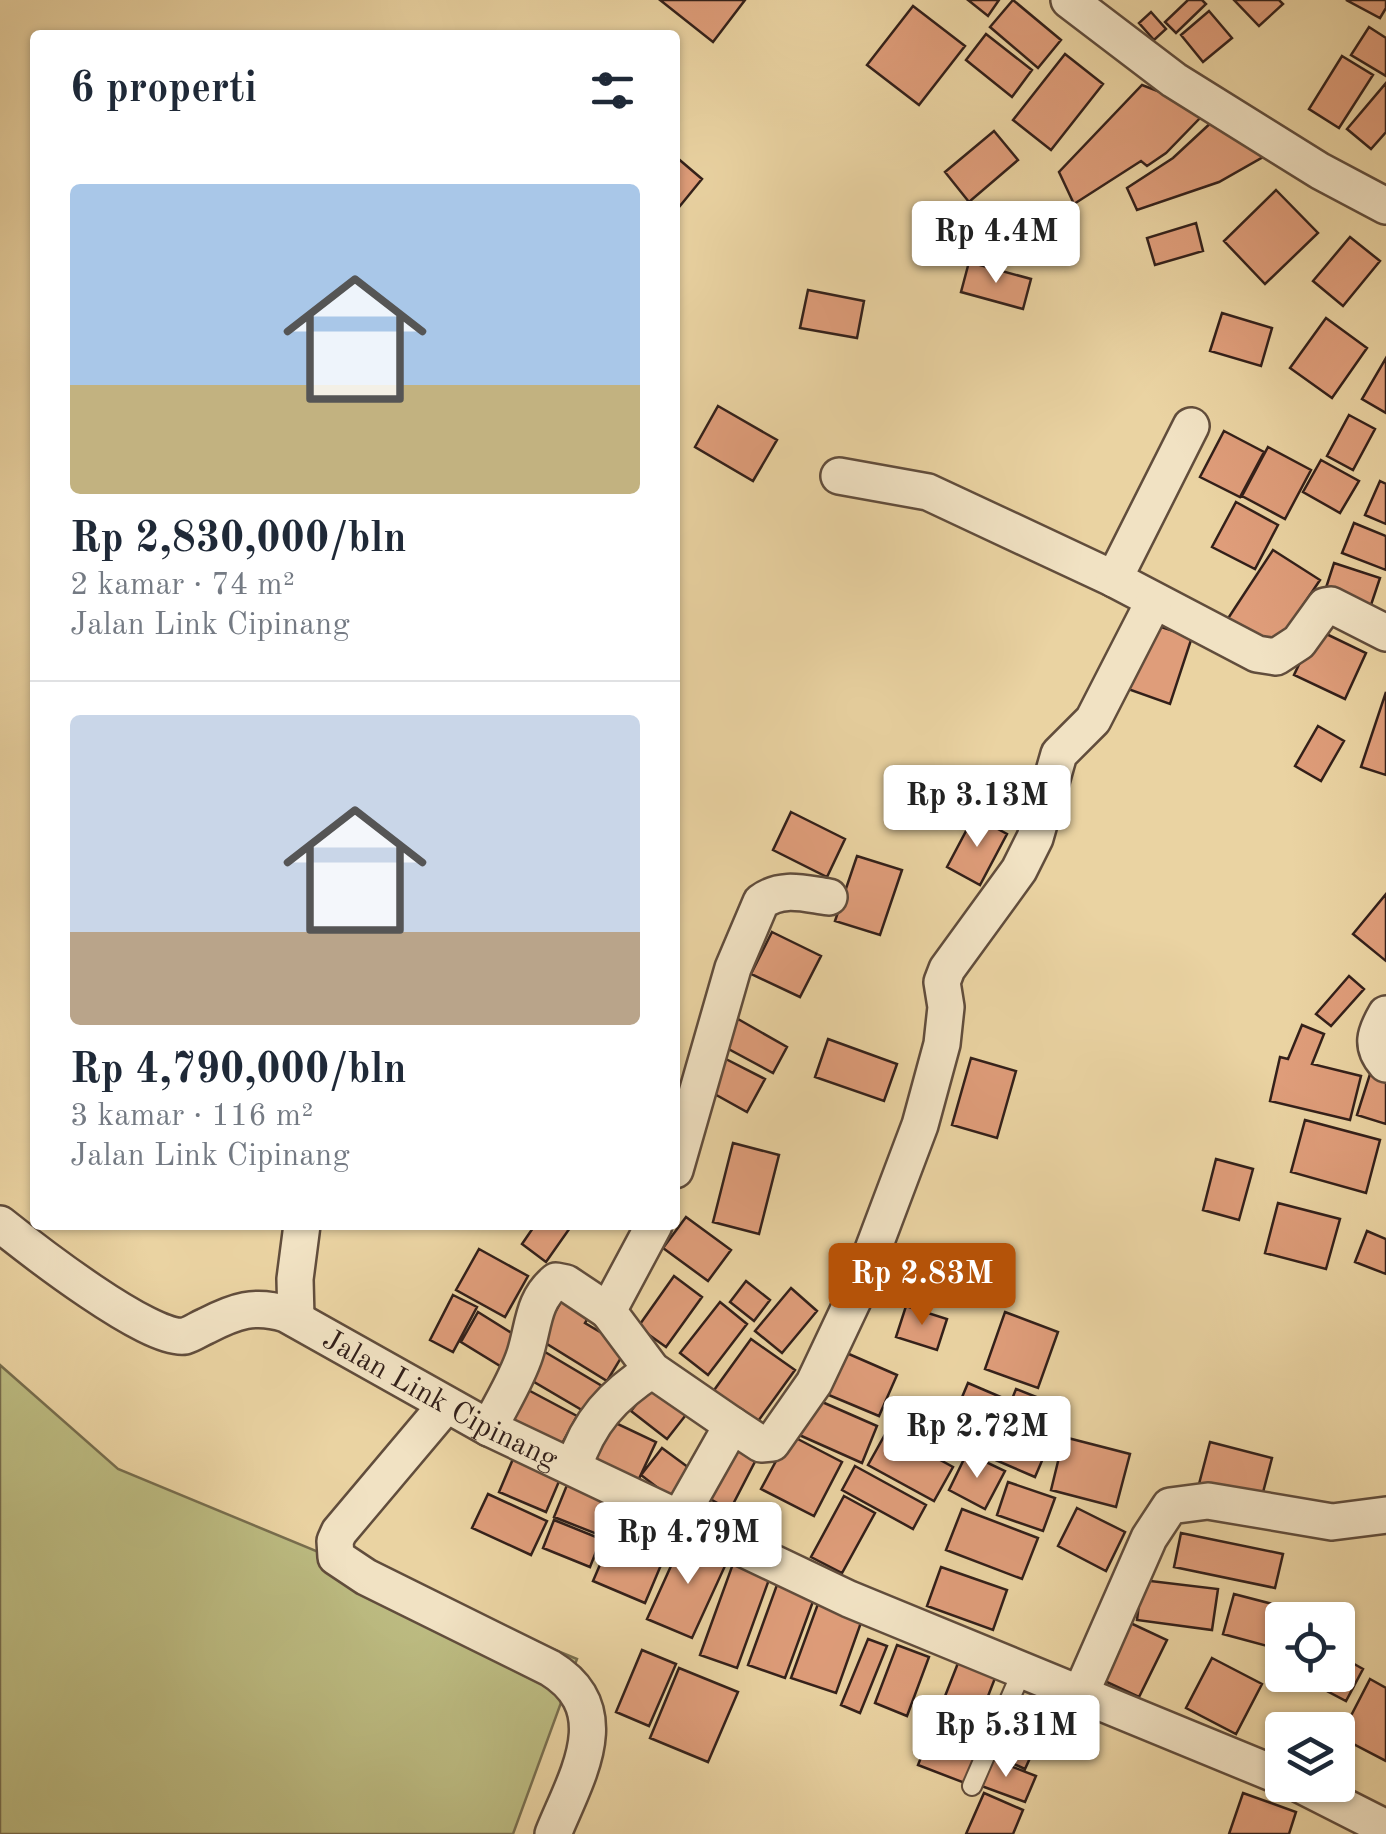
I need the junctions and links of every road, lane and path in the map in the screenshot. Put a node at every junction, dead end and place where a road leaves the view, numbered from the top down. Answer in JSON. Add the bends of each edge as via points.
{"nodes":[{"id":1,"x":1069,"y":0,"type":"edge"},
{"id":2,"x":1386,"y":206,"type":"edge"},
{"id":3,"x":1191,"y":426,"type":"dead end"},
{"id":4,"x":840,"y":476,"type":"dead end"},
{"id":5,"x":1114,"y":579,"type":"junction"},
{"id":6,"x":1154,"y":602,"type":"junction"},
{"id":7,"x":1386,"y":632,"type":"edge"},
{"id":8,"x":829,"y":897,"type":"dead end"},
{"id":9,"x":1386,"y":1014,"type":"edge"},
{"id":10,"x":1386,"y":1064,"type":"edge"},
{"id":11,"x":680,"y":1153,"type":"edge"},
{"id":12,"x":0,"y":1224,"type":"edge"},
{"id":13,"x":301,"y":1230,"type":"edge"},
{"id":14,"x":651,"y":1230,"type":"edge"},
{"id":15,"x":608,"y":1312,"type":"junction"},
{"id":16,"x":296,"y":1319,"type":"junction"},
{"id":17,"x":652,"y":1370,"type":"junction"},
{"id":18,"x":446,"y":1405,"type":"junction"},
{"id":19,"x":732,"y":1425,"type":"junction"},
{"id":20,"x":488,"y":1428,"type":"junction"},
{"id":21,"x":574,"y":1467,"type":"junction"},
{"id":22,"x":1386,"y":1515,"type":"edge"},
{"id":23,"x":680,"y":1517,"type":"junction"},
{"id":24,"x":1022,"y":1670,"type":"junction"},
{"id":25,"x":1080,"y":1695,"type":"junction"},
{"id":26,"x":1265,"y":1770,"type":"edge"},
{"id":27,"x":972,"y":1786,"type":"dead end"},
{"id":28,"x":1335,"y":1802,"type":"edge"},
{"id":29,"x":1386,"y":1828,"type":"edge"},
{"id":30,"x":553,"y":1834,"type":"edge"}],
"edges":[{"from":1,"to":2,"type":"street","via":[[1174,80]]},
{"from":3,"to":5,"type":"street"},
{"from":4,"to":5,"type":"street","via":[[928,492]]},
{"from":5,"to":6,"type":"street"},
{"from":6,"to":7,"type":"street","via":[[1257,654],[1276,657],[1299,642],[1324,606]]},
{"from":6,"to":19,"type":"street","via":[[1093,720],[1059,754],[1030,850],[947,969],[942,1044],[920,1125],[858,1292],[822,1366],[772,1444]]},
{"from":8,"to":11,"type":"street","via":[[786,891],[761,902],[733,968]]},
{"from":9,"to":10,"type":"street","via":[[1375,1036],[1376,1053]]},
{"from":12,"to":16,"type":"street","name":"Jalan Link Cipinang","via":[[102,1300],[172,1336],[247,1308]]},
{"from":13,"to":16,"type":"street"},
{"from":14,"to":15,"type":"street"},
{"from":15,"to":17,"type":"street"},
{"from":15,"to":20,"type":"street","via":[[566,1283],[551,1284]]},
{"from":16,"to":18,"type":"street","name":"Jalan Link Cipinang"},
{"from":17,"to":19,"type":"street"},
{"from":17,"to":21,"type":"street","via":[[600,1411]]},
{"from":18,"to":20,"type":"street","name":"Jalan Link Cipinang"},
{"from":18,"to":30,"type":"street","via":[[339,1532],[336,1557],[573,1685],[587,1715],[588,1742]]},
{"from":19,"to":23,"type":"street"},
{"from":20,"to":21,"type":"street","name":"Jalan Link Cipinang"},
{"from":21,"to":23,"type":"street","name":"Jalan Link Cipinang"},
{"from":22,"to":25,"type":"street","via":[[1332,1522],[1208,1501],[1170,1506],[1148,1538]]},
{"from":23,"to":24,"type":"street","name":"Jalan Link Cipinang","via":[[848,1599]]},
{"from":24,"to":25,"type":"street","name":"Jalan Link Cipinang"},
{"from":24,"to":27,"type":"lane"},
{"from":25,"to":26,"type":"street","name":"Jalan Link Cipinang"},
{"from":28,"to":29,"type":"street"}]}
